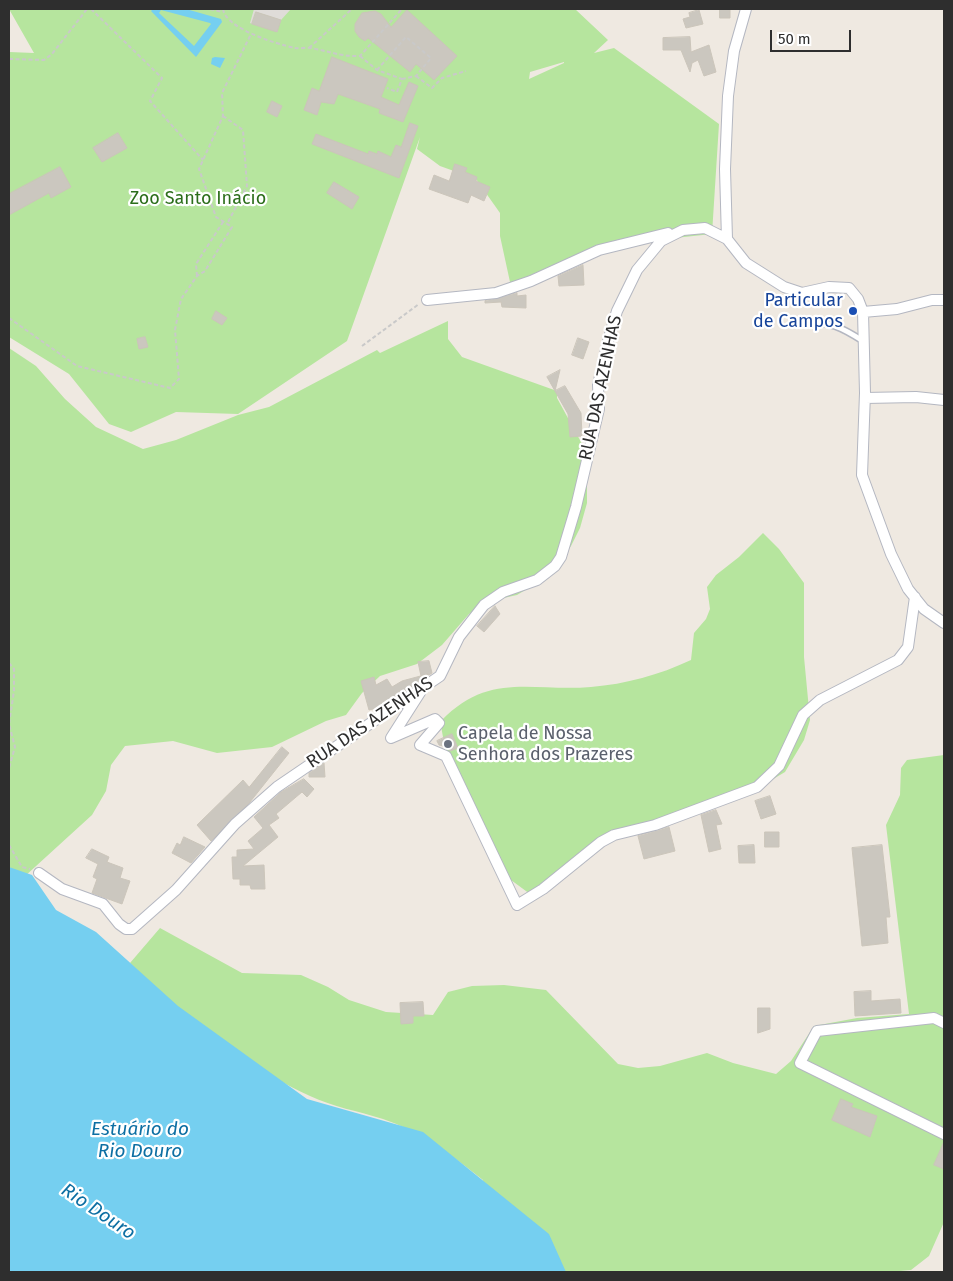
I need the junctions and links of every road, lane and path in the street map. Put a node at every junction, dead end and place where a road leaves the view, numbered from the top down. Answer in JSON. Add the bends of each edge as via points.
{"nodes":[{"id":1,"x":87,"y":9,"type":"edge"},
{"id":2,"x":91,"y":9,"type":"edge"},
{"id":3,"x":210,"y":9,"type":"edge"},
{"id":4,"x":352,"y":9,"type":"edge"},
{"id":5,"x":402,"y":9,"type":"edge"},
{"id":6,"x":746,"y":9,"type":"edge"},
{"id":7,"x":223,"y":10,"type":"edge"},
{"id":8,"x":251,"y":34,"type":"junction"},
{"id":9,"x":309,"y":48,"type":"junction"},
{"id":10,"x":360,"y":56,"type":"junction"},
{"id":11,"x":9,"y":59,"type":"edge"},
{"id":12,"x":377,"y":70,"type":"junction"},
{"id":13,"x":466,"y":71,"type":"dead end"},
{"id":14,"x":416,"y":76,"type":"junction"},
{"id":15,"x":402,"y":79,"type":"junction"},
{"id":16,"x":387,"y":88,"type":"dead end"},
{"id":17,"x":223,"y":116,"type":"junction"},
{"id":18,"x":203,"y":160,"type":"junction"},
{"id":19,"x":223,"y":221,"type":"junction"},
{"id":20,"x":227,"y":224,"type":"junction"},
{"id":21,"x":684,"y":230,"type":"junction"},
{"id":22,"x":727,"y":239,"type":"junction"},
{"id":23,"x":197,"y":276,"type":"junction"},
{"id":24,"x":427,"y":300,"type":"joint"},
{"id":25,"x":944,"y":300,"type":"edge"},
{"id":26,"x":863,"y":312,"type":"junction"},
{"id":27,"x":9,"y":318,"type":"edge"},
{"id":28,"x":804,"y":322,"type":"dead end"},
{"id":29,"x":863,"y":342,"type":"junction"},
{"id":30,"x":362,"y":346,"type":"dead end"},
{"id":31,"x":865,"y":398,"type":"junction"},
{"id":32,"x":944,"y":400,"type":"edge"},
{"id":33,"x":915,"y":597,"type":"junction"},
{"id":34,"x":944,"y":623,"type":"edge"},
{"id":35,"x":9,"y":663,"type":"edge"},
{"id":36,"x":422,"y":688,"type":"junction"},
{"id":37,"x":9,"y":768,"type":"edge"},
{"id":38,"x":9,"y":844,"type":"edge"},
{"id":39,"x":39,"y":873,"type":"joint"},
{"id":40,"x":944,"y":1023,"type":"edge"},
{"id":41,"x":944,"y":1134,"type":"edge"}],
"edges":[{"from":1,"to":11,"type":"path","via":[[44,60]]},
{"from":2,"to":18,"type":"path","via":[[162,78],[150,101]]},
{"from":3,"to":7,"type":"path"},
{"from":4,"to":9,"type":"path"},
{"from":5,"to":10,"type":"path"},
{"from":6,"to":22,"type":"street","via":[[734,51],[728,96]]},
{"from":7,"to":8,"type":"path","via":[[233,24]]},
{"from":8,"to":9,"type":"path","via":[[297,48]]},
{"from":8,"to":17,"type":"path","via":[[222,93]]},
{"from":9,"to":10,"type":"path","via":[[345,57]]},
{"from":10,"to":12,"type":"path"},
{"from":12,"to":14,"type":"path","via":[[406,37],[431,58]]},
{"from":12,"to":15,"type":"path"},
{"from":13,"to":14,"type":"path","via":[[442,78],[432,88]]},
{"from":14,"to":15,"type":"path"},
{"from":15,"to":16,"type":"path","via":[[397,92]]},
{"from":17,"to":18,"type":"path"},
{"from":17,"to":20,"type":"path","via":[[243,130],[247,186]]},
{"from":18,"to":19,"type":"path","via":[[199,169],[216,217]]},
{"from":19,"to":20,"type":"path"},
{"from":19,"to":23,"type":"path","via":[[196,264]]},
{"from":20,"to":23,"type":"path","via":[[232,227],[205,271]]},
{"from":21,"to":22,"type":"street","name":"RUA DAS AZENHAS","via":[[705,228]]},
{"from":21,"to":24,"type":"street","via":[[599,250],[496,293]]},
{"from":21,"to":36,"type":"street","name":"RUA DAS AZENHAS","via":[[661,241],[636,270],[617,310],[598,385],[599,409],[561,556],[555,566],[537,580],[503,592],[484,605],[459,637],[440,676]]},
{"from":22,"to":26,"type":"street","via":[[746,263],[784,287],[802,293],[829,287],[849,288]]},
{"from":23,"to":27,"type":"path","via":[[181,299],[175,330],[179,379],[170,388],[77,366]]},
{"from":24,"to":30,"type":"path"},
{"from":25,"to":26,"type":"street"},
{"from":26,"to":29,"type":"street"},
{"from":28,"to":29,"type":"lane","via":[[826,322],[843,328]]},
{"from":29,"to":31,"type":"street"},
{"from":31,"to":32,"type":"street"},
{"from":31,"to":33,"type":"street","via":[[862,475],[891,554]]},
{"from":33,"to":34,"type":"street","via":[[924,609]]},
{"from":33,"to":36,"type":"street","via":[[908,648],[898,660],[820,700],[803,715],[778,766],[757,787],[655,824],[614,835],[517,905],[446,756],[420,745],[439,723],[435,719],[391,738]]},
{"from":35,"to":37,"type":"path","via":[[14,669],[9,724],[15,747]]},
{"from":36,"to":39,"type":"street","name":"RUA DAS AZENHAS","via":[[277,787],[235,824],[176,890],[132,929],[119,924],[103,904],[62,889]]},
{"from":38,"to":39,"type":"path","via":[[22,867]]},
{"from":40,"to":41,"type":"street","via":[[934,1018],[817,1031],[800,1063]]}]}
